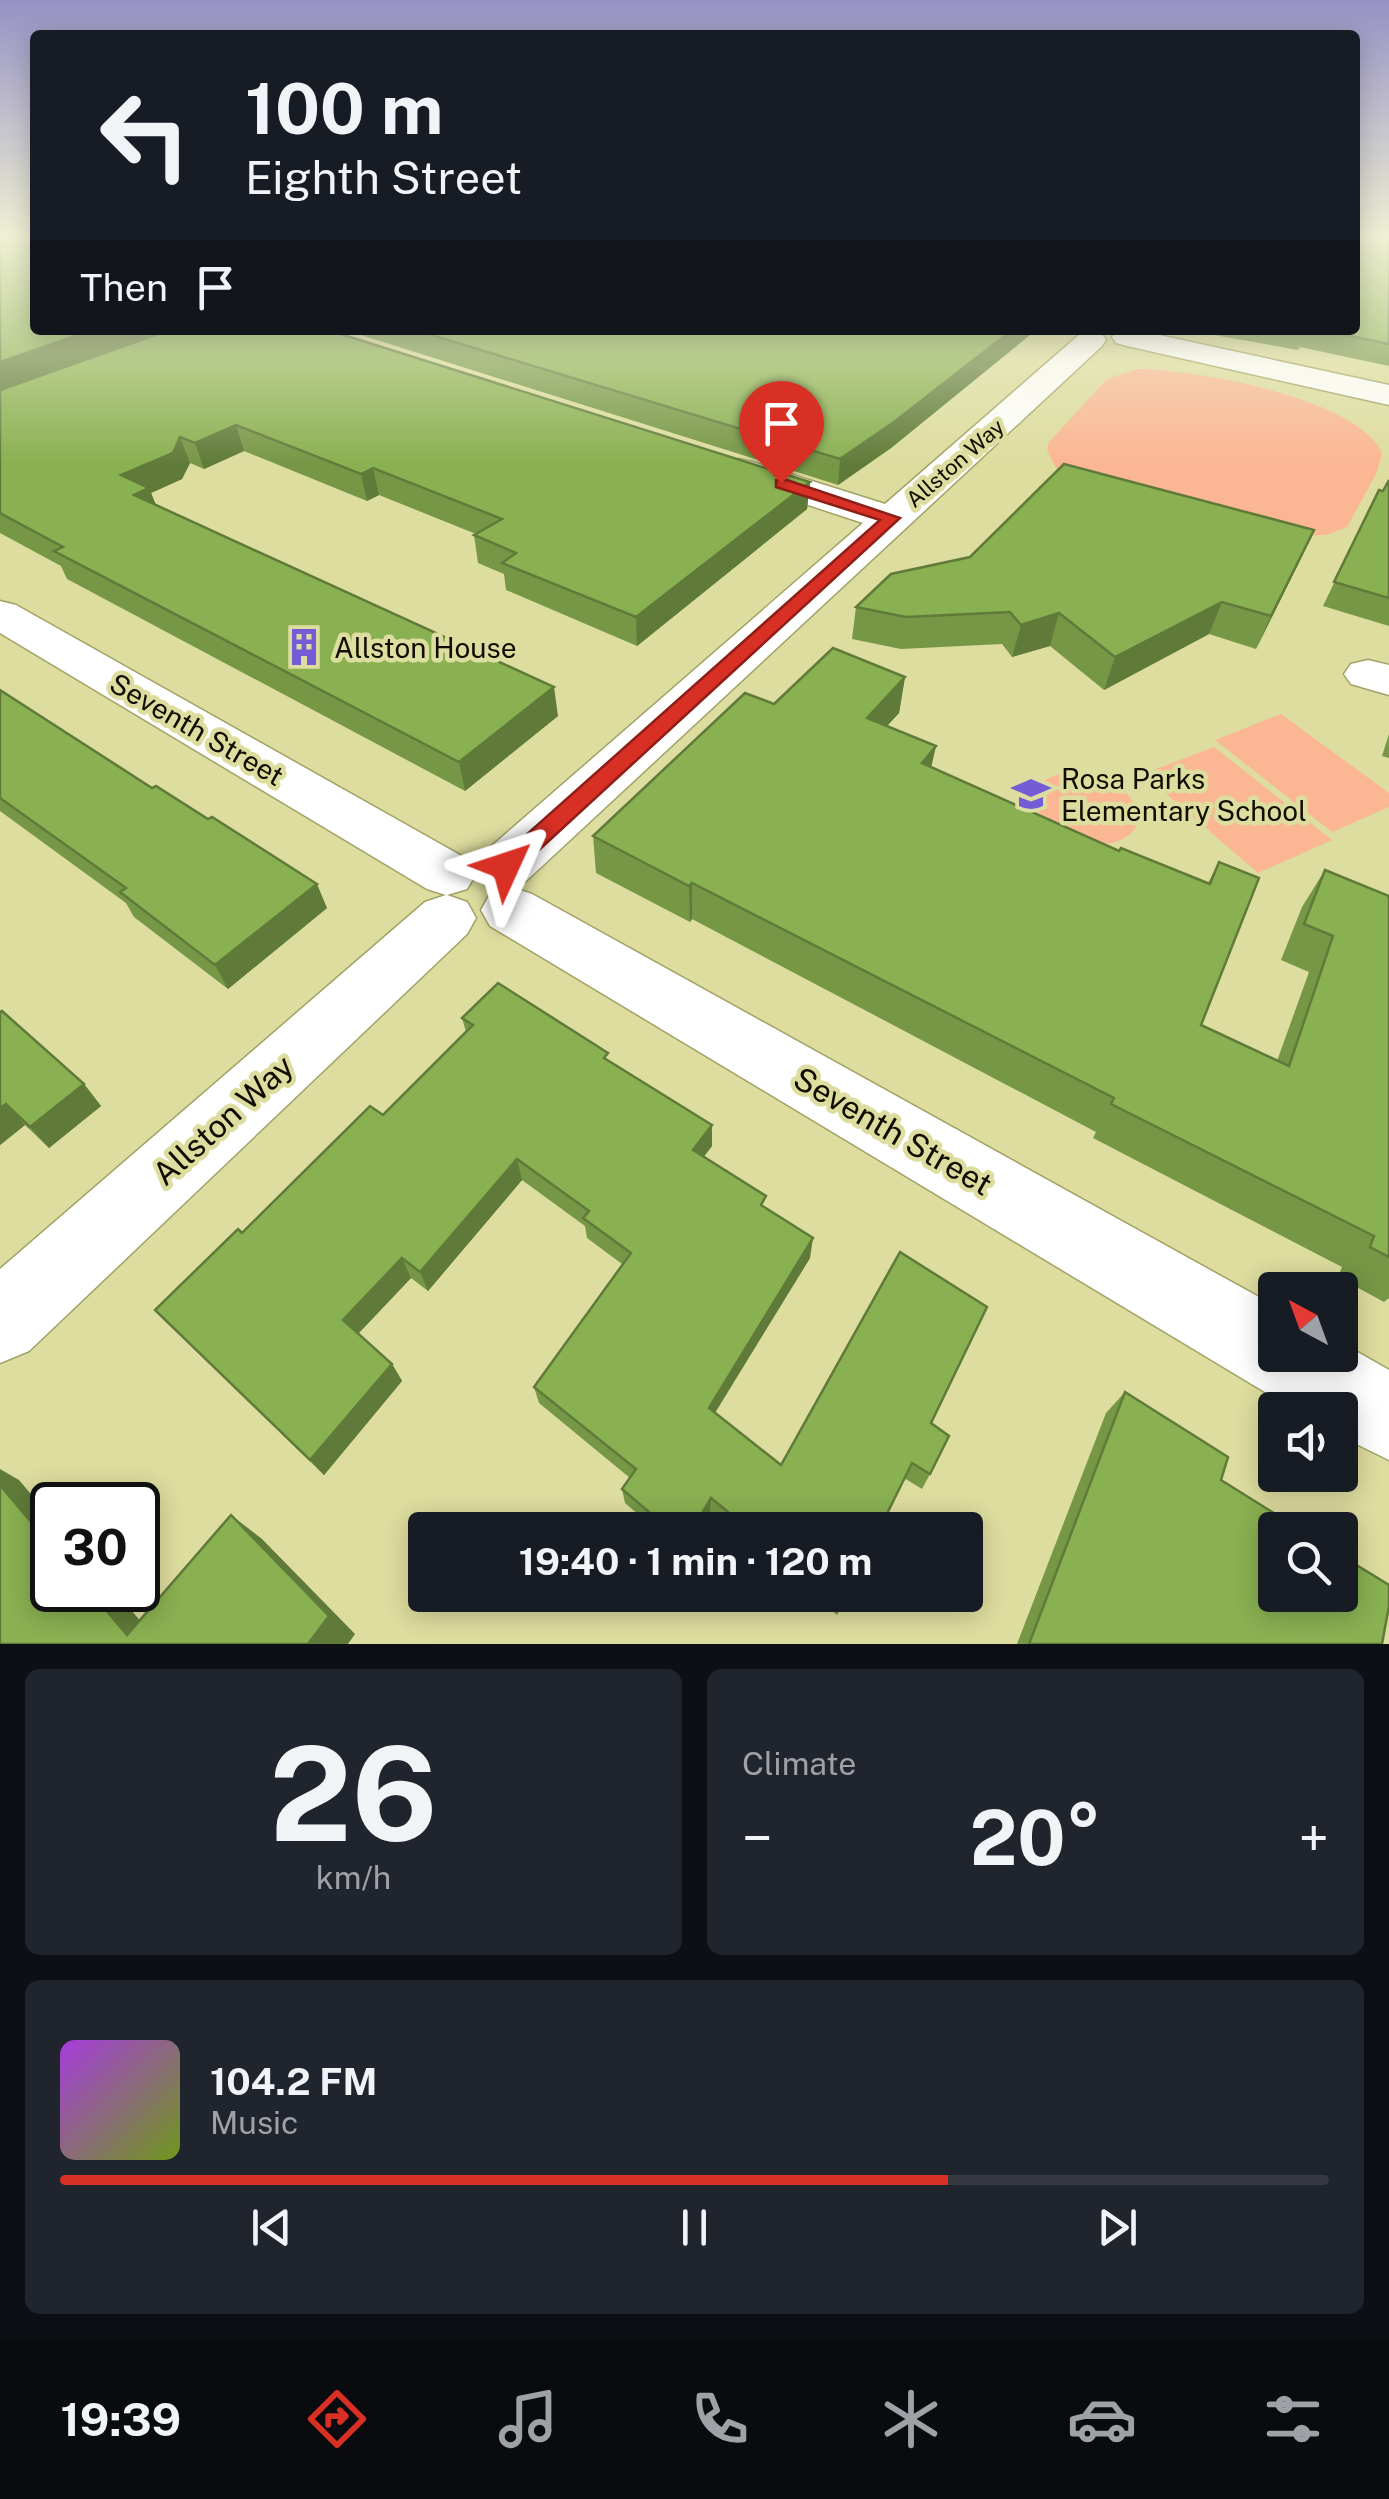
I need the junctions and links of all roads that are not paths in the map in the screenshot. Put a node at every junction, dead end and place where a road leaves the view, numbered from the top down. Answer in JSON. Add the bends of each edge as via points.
{"nodes":[{"id":1,"x":1103,"y":335,"type":"edge"},
{"id":2,"x":1109,"y":335,"type":"edge"},
{"id":3,"x":1389,"y":395,"type":"edge"},
{"id":4,"x":702,"y":458,"type":"edge"},
{"id":5,"x":892,"y":518,"type":"junction"},
{"id":6,"x":0,"y":614,"type":"edge"},
{"id":7,"x":478,"y":892,"type":"junction"},
{"id":8,"x":0,"y":1322,"type":"edge"},
{"id":9,"x":1258,"y":1341,"type":"edge"},
{"id":10,"x":1311,"y":1372,"type":"edge"},
{"id":11,"x":1389,"y":1417,"type":"edge"}],
"edges":[{"from":1,"to":5,"type":"street","name":"Allston Way"},
{"from":2,"to":3,"type":"street"},
{"from":4,"to":5,"type":"street"},
{"from":5,"to":7,"type":"street","name":"Allston Way"},
{"from":6,"to":7,"type":"street","name":"Seventh Street"},
{"from":7,"to":8,"type":"street","name":"Allston Way"},
{"from":7,"to":9,"type":"street","name":"Seventh Street"},
{"from":10,"to":11,"type":"street","name":"Seventh Street"}]}
